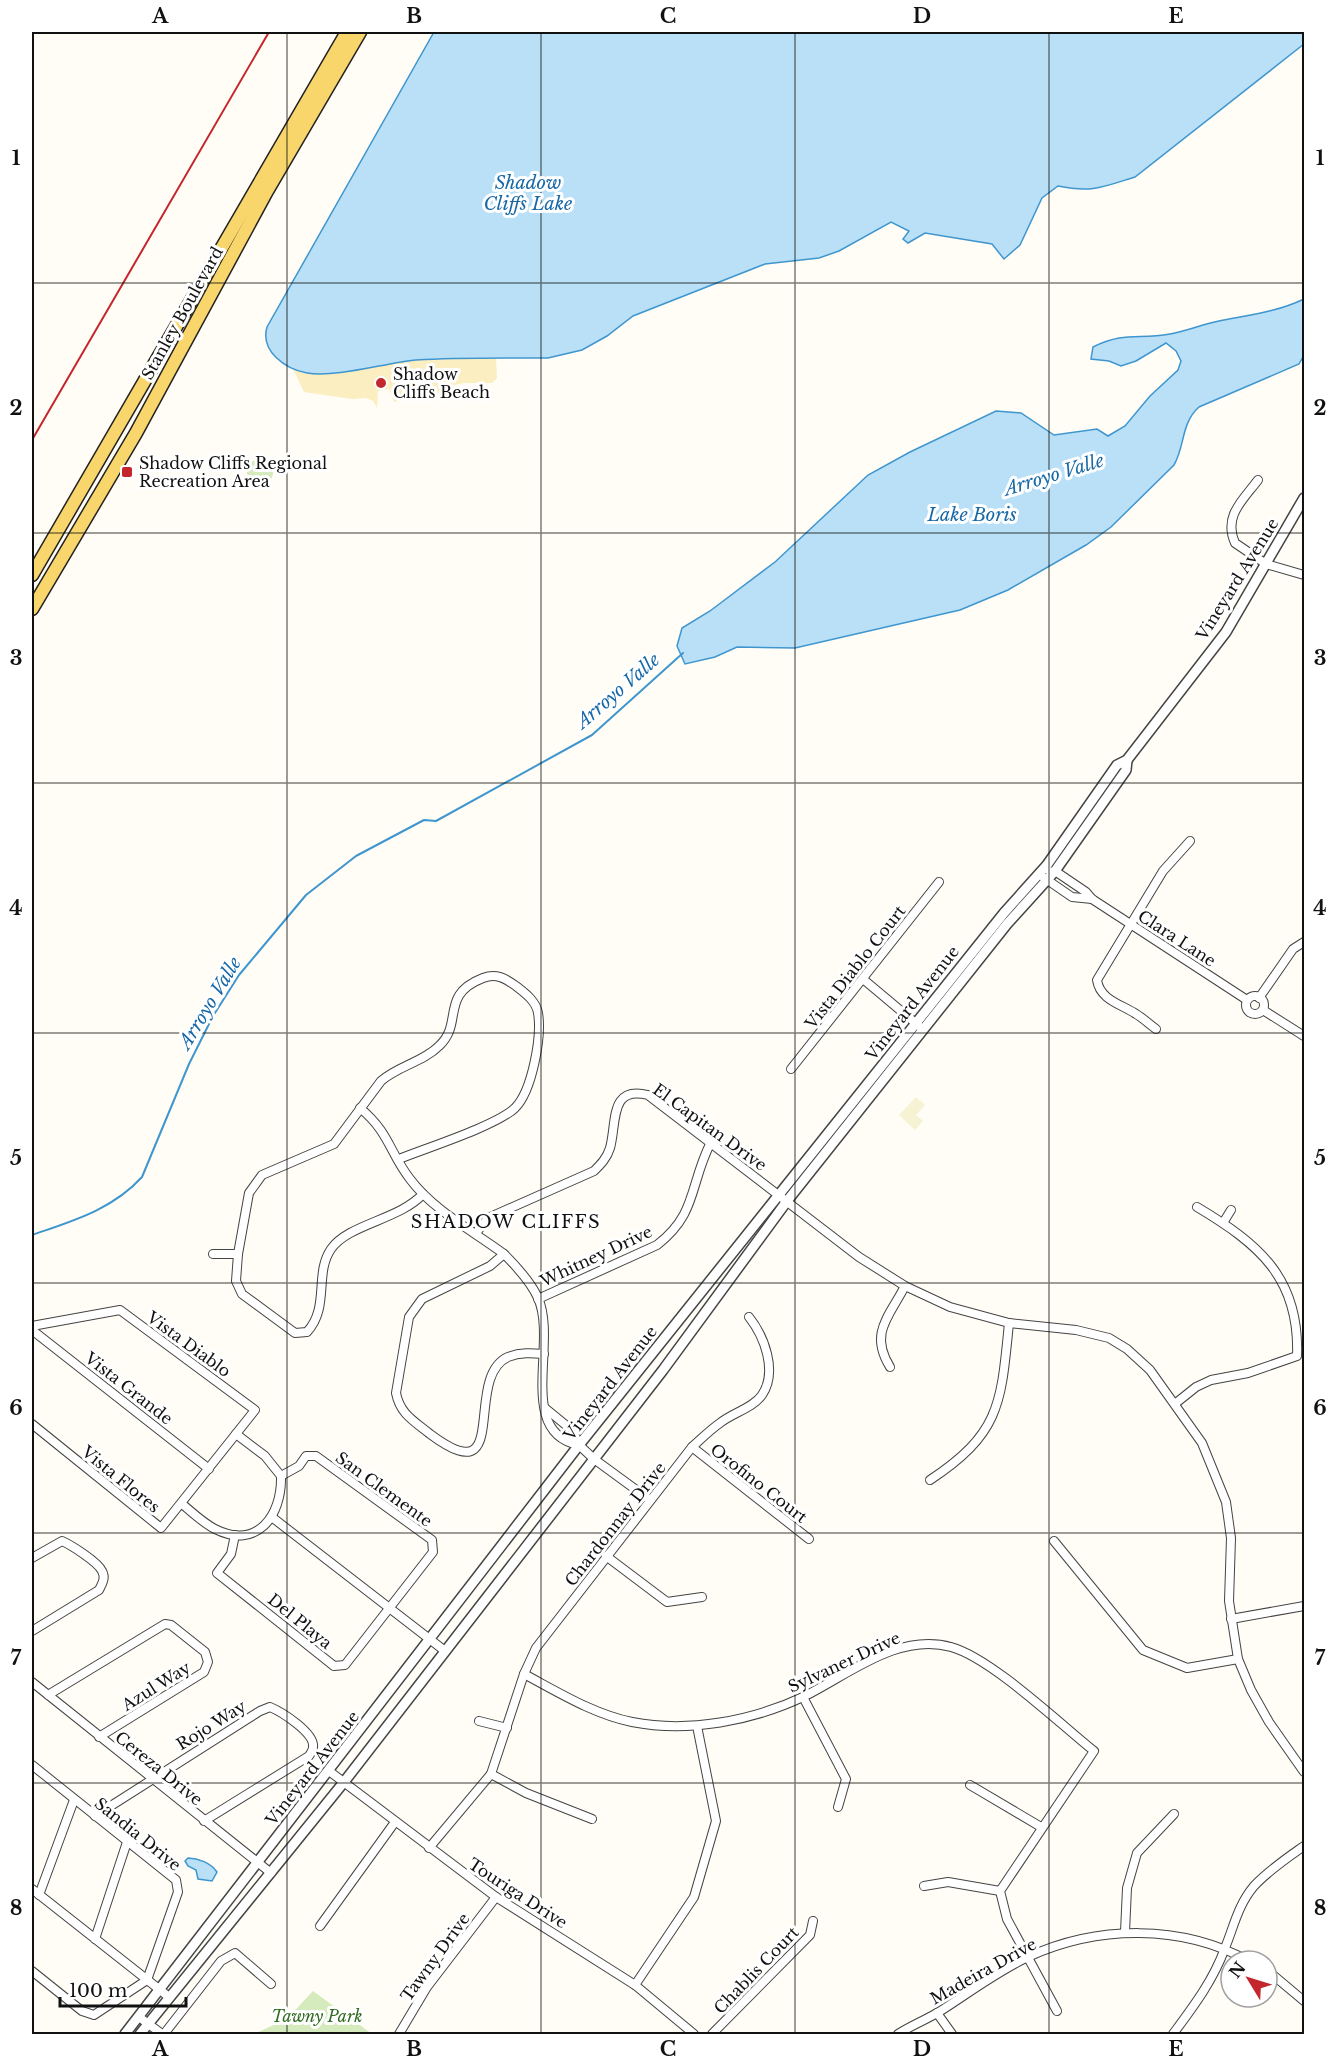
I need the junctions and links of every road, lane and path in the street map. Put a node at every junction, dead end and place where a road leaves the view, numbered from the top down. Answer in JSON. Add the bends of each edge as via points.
{"nodes":[{"id":1,"x":347,"y":32,"type":"edge"},
{"id":2,"x":360,"y":32,"type":"edge"},
{"id":3,"x":1258,"y":480,"type":"dead end"},
{"id":4,"x":1305,"y":498,"type":"edge"},
{"id":5,"x":54,"y":537,"type":"junction"},
{"id":6,"x":68,"y":545,"type":"junction"},
{"id":7,"x":1266,"y":564,"type":"junction"},
{"id":8,"x":32,"y":575,"type":"edge"},
{"id":9,"x":1305,"y":575,"type":"edge"},
{"id":10,"x":32,"y":609,"type":"edge"},
{"id":11,"x":1127,"y":760,"type":"junction"},
{"id":12,"x":1190,"y":841,"type":"dead end"},
{"id":13,"x":1055,"y":871,"type":"junction"},
{"id":14,"x":1043,"y":878,"type":"junction"},
{"id":15,"x":939,"y":882,"type":"dead end"},
{"id":16,"x":1092,"y":899,"type":"junction"},
{"id":17,"x":1130,"y":924,"type":"junction"},
{"id":18,"x":1305,"y":942,"type":"edge"},
{"id":19,"x":862,"y":979,"type":"junction"},
{"id":20,"x":1260,"y":998,"type":"junction"},
{"id":21,"x":1248,"y":1000,"type":"junction"},
{"id":22,"x":1263,"y":1010,"type":"junction"},
{"id":23,"x":915,"y":1023,"type":"junction"},
{"id":24,"x":924,"y":1029,"type":"junction"},
{"id":25,"x":1156,"y":1029,"type":"dead end"},
{"id":26,"x":1305,"y":1036,"type":"edge"},
{"id":27,"x":791,"y":1069,"type":"dead end"},
{"id":28,"x":360,"y":1108,"type":"junction"},
{"id":29,"x":711,"y":1142,"type":"junction"},
{"id":30,"x":399,"y":1159,"type":"junction"},
{"id":31,"x":423,"y":1194,"type":"junction"},
{"id":32,"x":779,"y":1195,"type":"junction"},
{"id":33,"x":788,"y":1201,"type":"junction"},
{"id":34,"x":1197,"y":1208,"type":"dead end"},
{"id":35,"x":1232,"y":1210,"type":"dead end"},
{"id":36,"x":1223,"y":1223,"type":"junction"},
{"id":37,"x":476,"y":1233,"type":"junction"},
{"id":38,"x":213,"y":1254,"type":"dead end"},
{"id":39,"x":237,"y":1254,"type":"junction"},
{"id":40,"x":504,"y":1254,"type":"junction"},
{"id":41,"x":905,"y":1286,"type":"junction"},
{"id":42,"x":538,"y":1299,"type":"junction"},
{"id":43,"x":749,"y":1317,"type":"dead end"},
{"id":44,"x":1009,"y":1323,"type":"junction"},
{"id":45,"x":32,"y":1328,"type":"edge"},
{"id":46,"x":544,"y":1354,"type":"junction"},
{"id":47,"x":890,"y":1366,"type":"dead end"},
{"id":48,"x":1176,"y":1403,"type":"junction"},
{"id":49,"x":545,"y":1408,"type":"junction"},
{"id":50,"x":32,"y":1425,"type":"edge"},
{"id":51,"x":236,"y":1434,"type":"junction"},
{"id":52,"x":579,"y":1445,"type":"junction"},
{"id":53,"x":692,"y":1447,"type":"junction"},
{"id":54,"x":594,"y":1459,"type":"junction"},
{"id":55,"x":210,"y":1468,"type":"junction"},
{"id":56,"x":281,"y":1476,"type":"junction"},
{"id":57,"x":930,"y":1480,"type":"dead end"},
{"id":58,"x":650,"y":1500,"type":"junction"},
{"id":59,"x":182,"y":1504,"type":"junction"},
{"id":60,"x":273,"y":1518,"type":"junction"},
{"id":61,"x":235,"y":1536,"type":"junction"},
{"id":62,"x":809,"y":1539,"type":"dead end"},
{"id":63,"x":1054,"y":1541,"type":"dead end"},
{"id":64,"x":606,"y":1556,"type":"junction"},
{"id":65,"x":32,"y":1558,"type":"edge"},
{"id":66,"x":702,"y":1597,"type":"dead end"},
{"id":67,"x":1305,"y":1606,"type":"edge"},
{"id":68,"x":389,"y":1609,"type":"junction"},
{"id":69,"x":1232,"y":1619,"type":"junction"},
{"id":70,"x":32,"y":1631,"type":"edge"},
{"id":71,"x":429,"y":1639,"type":"junction"},
{"id":72,"x":445,"y":1651,"type":"junction"},
{"id":73,"x":1238,"y":1659,"type":"junction"},
{"id":74,"x":524,"y":1674,"type":"junction"},
{"id":75,"x":32,"y":1682,"type":"edge"},
{"id":76,"x":48,"y":1695,"type":"junction"},
{"id":77,"x":802,"y":1697,"type":"junction"},
{"id":78,"x":479,"y":1721,"type":"dead end"},
{"id":79,"x":697,"y":1726,"type":"junction"},
{"id":80,"x":507,"y":1728,"type":"junction"},
{"id":81,"x":99,"y":1737,"type":"junction"},
{"id":82,"x":32,"y":1765,"type":"edge"},
{"id":83,"x":329,"y":1771,"type":"junction"},
{"id":84,"x":1305,"y":1772,"type":"edge"},
{"id":85,"x":491,"y":1774,"type":"junction"},
{"id":86,"x":151,"y":1779,"type":"junction"},
{"id":87,"x":344,"y":1782,"type":"junction"},
{"id":88,"x":970,"y":1785,"type":"dead end"},
{"id":89,"x":74,"y":1800,"type":"junction"},
{"id":90,"x":838,"y":1807,"type":"dead end"},
{"id":91,"x":1174,"y":1814,"type":"dead end"},
{"id":92,"x":95,"y":1816,"type":"junction"},
{"id":93,"x":592,"y":1819,"type":"dead end"},
{"id":94,"x":204,"y":1821,"type":"junction"},
{"id":95,"x":395,"y":1822,"type":"junction"},
{"id":96,"x":1041,"y":1827,"type":"junction"},
{"id":97,"x":127,"y":1842,"type":"junction"},
{"id":98,"x":1305,"y":1846,"type":"edge"},
{"id":99,"x":429,"y":1848,"type":"junction"},
{"id":100,"x":258,"y":1862,"type":"junction"},
{"id":101,"x":271,"y":1873,"type":"junction"},
{"id":102,"x":924,"y":1886,"type":"dead end"},
{"id":103,"x":32,"y":1889,"type":"edge"},
{"id":104,"x":1000,"y":1891,"type":"junction"},
{"id":105,"x":39,"y":1894,"type":"junction"},
{"id":106,"x":496,"y":1897,"type":"junction"},
{"id":107,"x":813,"y":1921,"type":"dead end"},
{"id":108,"x":320,"y":1926,"type":"dead end"},
{"id":109,"x":1125,"y":1932,"type":"junction"},
{"id":110,"x":94,"y":1939,"type":"junction"},
{"id":111,"x":1225,"y":1948,"type":"junction"},
{"id":112,"x":1028,"y":1958,"type":"junction"},
{"id":113,"x":32,"y":1971,"type":"edge"},
{"id":114,"x":147,"y":1980,"type":"junction"},
{"id":115,"x":1279,"y":1980,"type":"edge"},
{"id":116,"x":271,"y":1984,"type":"dead end"},
{"id":117,"x":635,"y":1985,"type":"junction"},
{"id":118,"x":160,"y":1990,"type":"junction"},
{"id":119,"x":169,"y":1997,"type":"junction"},
{"id":120,"x":1305,"y":2001,"type":"edge"},
{"id":121,"x":1057,"y":2011,"type":"dead end"},
{"id":122,"x":937,"y":2013,"type":"junction"},
{"id":123,"x":139,"y":2017,"type":"junction"},
{"id":124,"x":149,"y":2023,"type":"junction"},
{"id":125,"x":125,"y":2034,"type":"edge"},
{"id":126,"x":140,"y":2034,"type":"edge"},
{"id":127,"x":163,"y":2034,"type":"edge"},
{"id":128,"x":399,"y":2034,"type":"edge"},
{"id":129,"x":694,"y":2034,"type":"edge"},
{"id":130,"x":712,"y":2034,"type":"edge"},
{"id":131,"x":898,"y":2034,"type":"edge"},
{"id":132,"x":952,"y":2034,"type":"edge"},
{"id":133,"x":1173,"y":2034,"type":"edge"}],
"edges":[{"from":1,"to":5,"type":"main road","name":"Stanley Boulevard"},
{"from":2,"to":6,"type":"main road","name":"Stanley Boulevard","via":[[267,191],[136,433]]},
{"from":3,"to":7,"type":"street","via":[[1233,512],[1230,523],[1235,543]]},
{"from":4,"to":7,"type":"street","name":"Vineyard Avenue"},
{"from":5,"to":6,"type":"main road"},
{"from":5,"to":8,"type":"main road","name":"Stanley Boulevard"},
{"from":6,"to":10,"type":"main road","name":"Stanley Boulevard"},
{"from":7,"to":9,"type":"street"},
{"from":7,"to":11,"type":"street","name":"Vineyard Avenue","via":[[1226,632]]},
{"from":11,"to":13,"type":"street","name":"Vineyard Avenue","via":[[1126,770]]},
{"from":11,"to":14,"type":"street","name":"Vineyard Avenue","via":[[1117,765]]},
{"from":12,"to":17,"type":"street","via":[[1163,871]]},
{"from":13,"to":14,"type":"street","name":"Vineyard Avenue"},
{"from":13,"to":16,"type":"street","name":"Clara Lane"},
{"from":14,"to":16,"type":"street","name":"Clara Lane","via":[[1072,897]]},
{"from":14,"to":23,"type":"street","name":"Vineyard Avenue","via":[[1004,912]]},
{"from":14,"to":24,"type":"street","name":"Vineyard Avenue"},
{"from":15,"to":19,"type":"street","name":"Vista Diablo Court"},
{"from":16,"to":17,"type":"street","name":"Clara Lane"},
{"from":17,"to":21,"type":"street","name":"Clara Lane"},
{"from":17,"to":25,"type":"street","via":[[1100,971],[1098,987],[1105,996]]},
{"from":18,"to":20,"type":"street","via":[[1293,950]]},
{"from":19,"to":23,"type":"street"},
{"from":19,"to":27,"type":"street","name":"Vista Diablo Court"},
{"from":20,"to":21,"type":"street","via":[[1253,996]]},
{"from":20,"to":22,"type":"street"},
{"from":21,"to":22,"type":"street","via":[[1246,1008],[1251,1013]]},
{"from":22,"to":26,"type":"street"},
{"from":23,"to":24,"type":"street"},
{"from":23,"to":32,"type":"street","name":"Vineyard Avenue"},
{"from":24,"to":33,"type":"street","name":"Vineyard Avenue"},
{"from":28,"to":30,"type":"street","via":[[385,1133]]},
{"from":28,"to":30,"type":"street","via":[[389,1073],[439,1047],[449,1033],[460,991],[494,975],[506,978],[532,1001],[538,1020],[533,1065],[524,1096],[516,1107],[504,1117]]},
{"from":28,"to":39,"type":"street","via":[[334,1144],[262,1175],[249,1192]]},
{"from":29,"to":32,"type":"street","name":"El Capitan Drive"},
{"from":29,"to":37,"type":"street","name":"El Capitan Drive","via":[[648,1095],[627,1094],[618,1102],[605,1160],[594,1171],[488,1218]]},
{"from":29,"to":42,"type":"street","name":"Whitney Drive","via":[[699,1167],[687,1212],[672,1233],[657,1245]]},
{"from":30,"to":31,"type":"street"},
{"from":31,"to":37,"type":"street"},
{"from":31,"to":39,"type":"street","via":[[396,1215],[343,1237],[332,1249],[326,1262],[317,1320],[307,1332],[295,1333],[242,1294],[236,1281]]},
{"from":32,"to":33,"type":"street","name":"El Capitan Drive"},
{"from":32,"to":52,"type":"street","name":"Vineyard Avenue"},
{"from":33,"to":41,"type":"street","name":"El Capitan Drive","via":[[859,1257]]},
{"from":33,"to":54,"type":"street","name":"Vineyard Avenue"},
{"from":34,"to":36,"type":"street"},
{"from":35,"to":36,"type":"street"},
{"from":36,"to":48,"type":"street","via":[[1271,1264],[1286,1289],[1295,1310],[1297,1356],[1211,1380]]},
{"from":37,"to":40,"type":"street"},
{"from":38,"to":39,"type":"street"},
{"from":40,"to":42,"type":"street"},
{"from":40,"to":46,"type":"street","via":[[490,1266],[422,1299],[414,1308],[409,1317],[396,1393],[398,1401],[403,1413],[451,1449],[471,1452],[479,1443],[488,1384],[495,1369],[506,1358],[523,1353]]},
{"from":41,"to":44,"type":"street","name":"El Capitan Drive","via":[[950,1306]]},
{"from":41,"to":47,"type":"street","via":[[879,1335],[880,1351]]},
{"from":42,"to":46,"type":"street","via":[[544,1326]]},
{"from":43,"to":53,"type":"street","name":"Chardonnay Drive","via":[[760,1332],[767,1355],[769,1375],[762,1395]]},
{"from":44,"to":48,"type":"street","name":"El Capitan Drive","via":[[1076,1330],[1109,1338],[1127,1348],[1150,1370]]},
{"from":44,"to":57,"type":"street","via":[[998,1405],[987,1430],[951,1466]]},
{"from":45,"to":51,"type":"street","name":"Vista Diablo","via":[[120,1310],[255,1410]]},
{"from":45,"to":55,"type":"street","name":"Vista Grande"},
{"from":46,"to":49,"type":"street"},
{"from":48,"to":69,"type":"street","name":"El Capitan Drive","via":[[1202,1443],[1226,1502],[1231,1538],[1228,1601]]},
{"from":49,"to":52,"type":"street","via":[[573,1431]]},
{"from":49,"to":52,"type":"street","via":[[545,1420],[552,1431],[564,1442]]},
{"from":50,"to":59,"type":"street","name":"Vista Flores","via":[[161,1528]]},
{"from":51,"to":55,"type":"street","name":"Vista Diablo"},
{"from":51,"to":56,"type":"street","via":[[265,1456]]},
{"from":52,"to":54,"type":"street"},
{"from":52,"to":71,"type":"street","name":"Vineyard Avenue"},
{"from":53,"to":58,"type":"street","name":"Chardonnay Drive"},
{"from":53,"to":62,"type":"street","name":"Orofino Court"},
{"from":54,"to":58,"type":"street"},
{"from":54,"to":72,"type":"street","name":"Vineyard Avenue"},
{"from":55,"to":59,"type":"street","name":"Vista Flores"},
{"from":56,"to":60,"type":"street","via":[[280,1501]]},
{"from":56,"to":68,"type":"street","name":"San Clemente","via":[[306,1456],[316,1456],[432,1540],[433,1552]]},
{"from":58,"to":64,"type":"street","name":"Chardonnay Drive"},
{"from":59,"to":61,"type":"street","via":[[214,1529]]},
{"from":60,"to":61,"type":"street","via":[[265,1526]]},
{"from":60,"to":68,"type":"street"},
{"from":61,"to":68,"type":"street","name":"Del Playa","via":[[231,1554],[217,1573],[334,1666],[345,1665]]},
{"from":63,"to":73,"type":"street","via":[[1143,1650],[1187,1668]]},
{"from":64,"to":66,"type":"street","via":[[667,1602]]},
{"from":64,"to":74,"type":"street","name":"Chardonnay Drive","via":[[536,1648]]},
{"from":65,"to":70,"type":"street","via":[[62,1541],[102,1570],[104,1580],[99,1590]]},
{"from":67,"to":69,"type":"street"},
{"from":68,"to":71,"type":"street"},
{"from":69,"to":73,"type":"street","name":"El Capitan Drive"},
{"from":71,"to":72,"type":"street"},
{"from":71,"to":83,"type":"street","name":"Vineyard Avenue"},
{"from":72,"to":87,"type":"street","name":"Vineyard Avenue"},
{"from":73,"to":84,"type":"street","name":"El Capitan Drive","via":[[1269,1722]]},
{"from":74,"to":79,"type":"street","name":"Sylvaner Drive","via":[[590,1708],[632,1722]]},
{"from":74,"to":80,"type":"street","name":"Chardonnay Drive"},
{"from":75,"to":76,"type":"street","name":"Cereza Drive"},
{"from":76,"to":81,"type":"street","name":"Cereza Drive"},
{"from":76,"to":81,"type":"street","name":"Azul Way","via":[[165,1624],[205,1652],[208,1662],[204,1672]]},
{"from":77,"to":79,"type":"street","name":"Sylvaner Drive","via":[[758,1714]]},
{"from":77,"to":90,"type":"street","via":[[846,1779]]},
{"from":77,"to":96,"type":"street","name":"Sylvaner Drive","via":[[900,1647],[924,1643],[951,1647],[977,1657],[1094,1751]]},
{"from":78,"to":80,"type":"street"},
{"from":79,"to":117,"type":"street","via":[[716,1821],[694,1897]]},
{"from":80,"to":85,"type":"street","name":"Chardonnay Drive"},
{"from":81,"to":86,"type":"street","name":"Cereza Drive"},
{"from":82,"to":89,"type":"street","name":"Sandia Drive"},
{"from":83,"to":87,"type":"street","name":"Touriga Drive"},
{"from":83,"to":100,"type":"street","name":"Vineyard Avenue"},
{"from":85,"to":93,"type":"street","via":[[526,1793]]},
{"from":85,"to":99,"type":"street"},
{"from":86,"to":92,"type":"street","name":"Rojo Way"},
{"from":86,"to":94,"type":"street","name":"Cereza Drive"},
{"from":86,"to":94,"type":"street","name":"Rojo Way","via":[[270,1707],[311,1736],[314,1746],[309,1756]]},
{"from":87,"to":95,"type":"street","name":"Touriga Drive"},
{"from":87,"to":101,"type":"street","name":"Vineyard Avenue"},
{"from":88,"to":96,"type":"street"},
{"from":89,"to":92,"type":"street","name":"Sandia Drive"},
{"from":89,"to":105,"type":"street"},
{"from":91,"to":109,"type":"street","via":[[1137,1853],[1127,1888]]},
{"from":92,"to":97,"type":"street","name":"Sandia Drive"},
{"from":94,"to":100,"type":"street","name":"Cereza Drive"},
{"from":95,"to":99,"type":"street","name":"Touriga Drive"},
{"from":95,"to":108,"type":"street"},
{"from":96,"to":104,"type":"street","name":"Sylvaner Drive"},
{"from":97,"to":110,"type":"street"},
{"from":97,"to":114,"type":"street","name":"Sandia Drive","via":[[176,1880],[178,1892]]},
{"from":98,"to":111,"type":"street","via":[[1273,1867],[1253,1887],[1233,1921]]},
{"from":99,"to":106,"type":"street","name":"Touriga Drive"},
{"from":100,"to":101,"type":"street","name":"Cereza Drive"},
{"from":100,"to":118,"type":"street","name":"Vineyard Avenue"},
{"from":101,"to":119,"type":"street","name":"Vineyard Avenue"},
{"from":102,"to":104,"type":"street","via":[[948,1882]]},
{"from":103,"to":105,"type":"street"},
{"from":104,"to":112,"type":"street","via":[[1007,1919]]},
{"from":105,"to":110,"type":"street"},
{"from":106,"to":117,"type":"street","name":"Touriga Drive"},
{"from":106,"to":128,"type":"street","name":"Tawny Drive","via":[[427,1987]]},
{"from":107,"to":130,"type":"street","name":"Chablis Court","via":[[810,1935]]},
{"from":109,"to":111,"type":"street","name":"Madeira Drive","via":[[1170,1935]]},
{"from":109,"to":112,"type":"street","name":"Madeira Drive","via":[[1074,1941]]},
{"from":110,"to":114,"type":"street"},
{"from":111,"to":133,"type":"street","via":[[1198,2003]]},
{"from":112,"to":121,"type":"street"},
{"from":112,"to":122,"type":"street","name":"Madeira Drive"},
{"from":113,"to":114,"type":"street","via":[[82,2011],[94,2014]]},
{"from":114,"to":118,"type":"street"},
{"from":115,"to":120,"type":"street"},
{"from":116,"to":127,"type":"street","via":[[235,1953],[221,1961]]},
{"from":117,"to":129,"type":"street","name":"Touriga Drive"},
{"from":118,"to":119,"type":"street"},
{"from":118,"to":123,"type":"street","name":"Vineyard Avenue"},
{"from":119,"to":124,"type":"street","name":"Vineyard Avenue"},
{"from":122,"to":131,"type":"street","name":"Madeira Drive"},
{"from":122,"to":132,"type":"street"},
{"from":123,"to":124,"type":"street"},
{"from":123,"to":125,"type":"street","name":"Vineyard Avenue"},
{"from":124,"to":126,"type":"street","name":"Vineyard Avenue"},
{"from":124,"to":127,"type":"street"}]}
